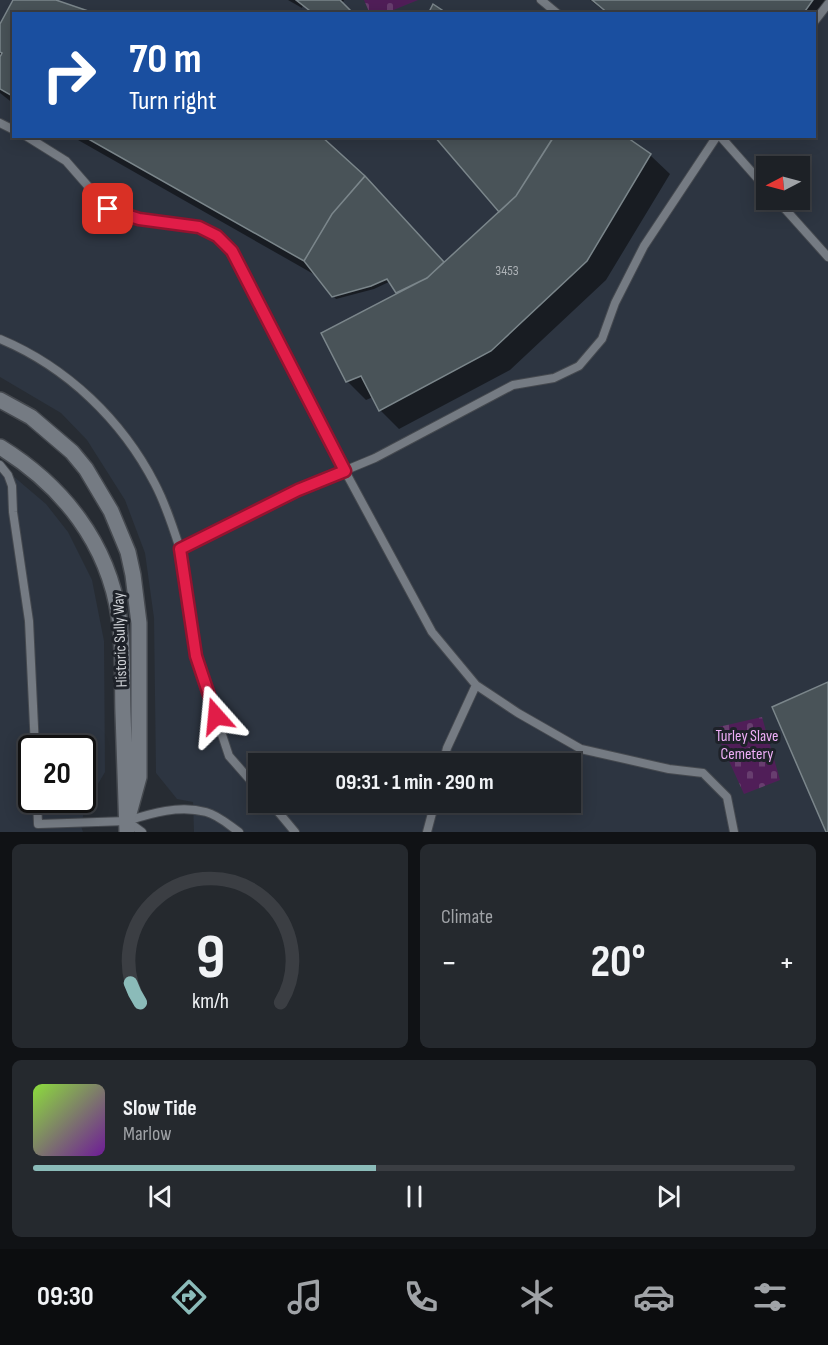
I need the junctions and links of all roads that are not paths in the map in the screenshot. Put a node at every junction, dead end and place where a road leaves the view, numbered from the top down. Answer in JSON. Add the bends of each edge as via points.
{"nodes":[{"id":1,"x":541,"y":0,"type":"edge"},
{"id":2,"x":828,"y":4,"type":"edge"},
{"id":3,"x":556,"y":12,"type":"edge"},
{"id":4,"x":816,"y":19,"type":"edge"},
{"id":5,"x":29,"y":138,"type":"edge"},
{"id":6,"x":717,"y":138,"type":"edge"},
{"id":7,"x":720,"y":138,"type":"edge"},
{"id":8,"x":756,"y":177,"type":"edge"},
{"id":9,"x":786,"y":210,"type":"edge"},
{"id":10,"x":827,"y":255,"type":"edge"},
{"id":11,"x":0,"y":339,"type":"edge"},
{"id":12,"x":0,"y":400,"type":"edge"},
{"id":13,"x":0,"y":447,"type":"edge"},
{"id":14,"x":0,"y":465,"type":"edge"},
{"id":15,"x":345,"y":471,"type":"junction"},
{"id":16,"x":180,"y":549,"type":"junction"},
{"id":17,"x":476,"y":685,"type":"junction"},
{"id":18,"x":34,"y":735,"type":"edge"},
{"id":19,"x":446,"y":753,"type":"edge"},
{"id":20,"x":248,"y":778,"type":"edge"},
{"id":21,"x":38,"y":813,"type":"edge"},
{"id":22,"x":279,"y":813,"type":"edge"},
{"id":23,"x":432,"y":813,"type":"edge"},
{"id":24,"x":127,"y":827,"type":"edge"},
{"id":25,"x":142,"y":832,"type":"edge"},
{"id":26,"x":239,"y":832,"type":"edge"},
{"id":27,"x":295,"y":832,"type":"edge"},
{"id":28,"x":427,"y":832,"type":"edge"},
{"id":29,"x":734,"y":832,"type":"edge"}],
"edges":[{"from":1,"to":3,"type":"lane"},
{"from":2,"to":4,"type":"lane"},
{"from":5,"to":15,"type":"lane","via":[[66,161],[108,209],[139,219],[199,227],[217,236],[232,251]]},
{"from":6,"to":15,"type":"lane","via":[[644,246],[602,339],[579,366],[554,378],[513,385]]},
{"from":7,"to":8,"type":"lane"},
{"from":9,"to":10,"type":"lane"},
{"from":11,"to":16,"type":"lane","via":[[56,370],[107,415],[155,484]]},
{"from":12,"to":24,"type":"street","name":"Historic Sully Way","via":[[31,417],[72,452],[111,511],[128,552],[139,623],[139,777]]},
{"from":13,"to":24,"type":"street","name":"Historic Sully Way","via":[[37,473],[71,507],[97,547],[112,584],[121,640]]},
{"from":14,"to":18,"type":"lane","via":[[12,486],[29,621]]},
{"from":15,"to":16,"type":"lane"},
{"from":15,"to":17,"type":"lane","via":[[432,632]]},
{"from":16,"to":20,"type":"lane","via":[[196,656],[229,756]]},
{"from":17,"to":19,"type":"lane"},
{"from":17,"to":29,"type":"lane","via":[[581,749],[703,773],[727,797]]},
{"from":21,"to":24,"type":"lane","via":[[38,824]]},
{"from":22,"to":27,"type":"lane"},
{"from":23,"to":28,"type":"lane"},
{"from":24,"to":25,"type":"lane"},
{"from":24,"to":26,"type":"lane","via":[[158,812],[172,810],[207,812]]}]}
